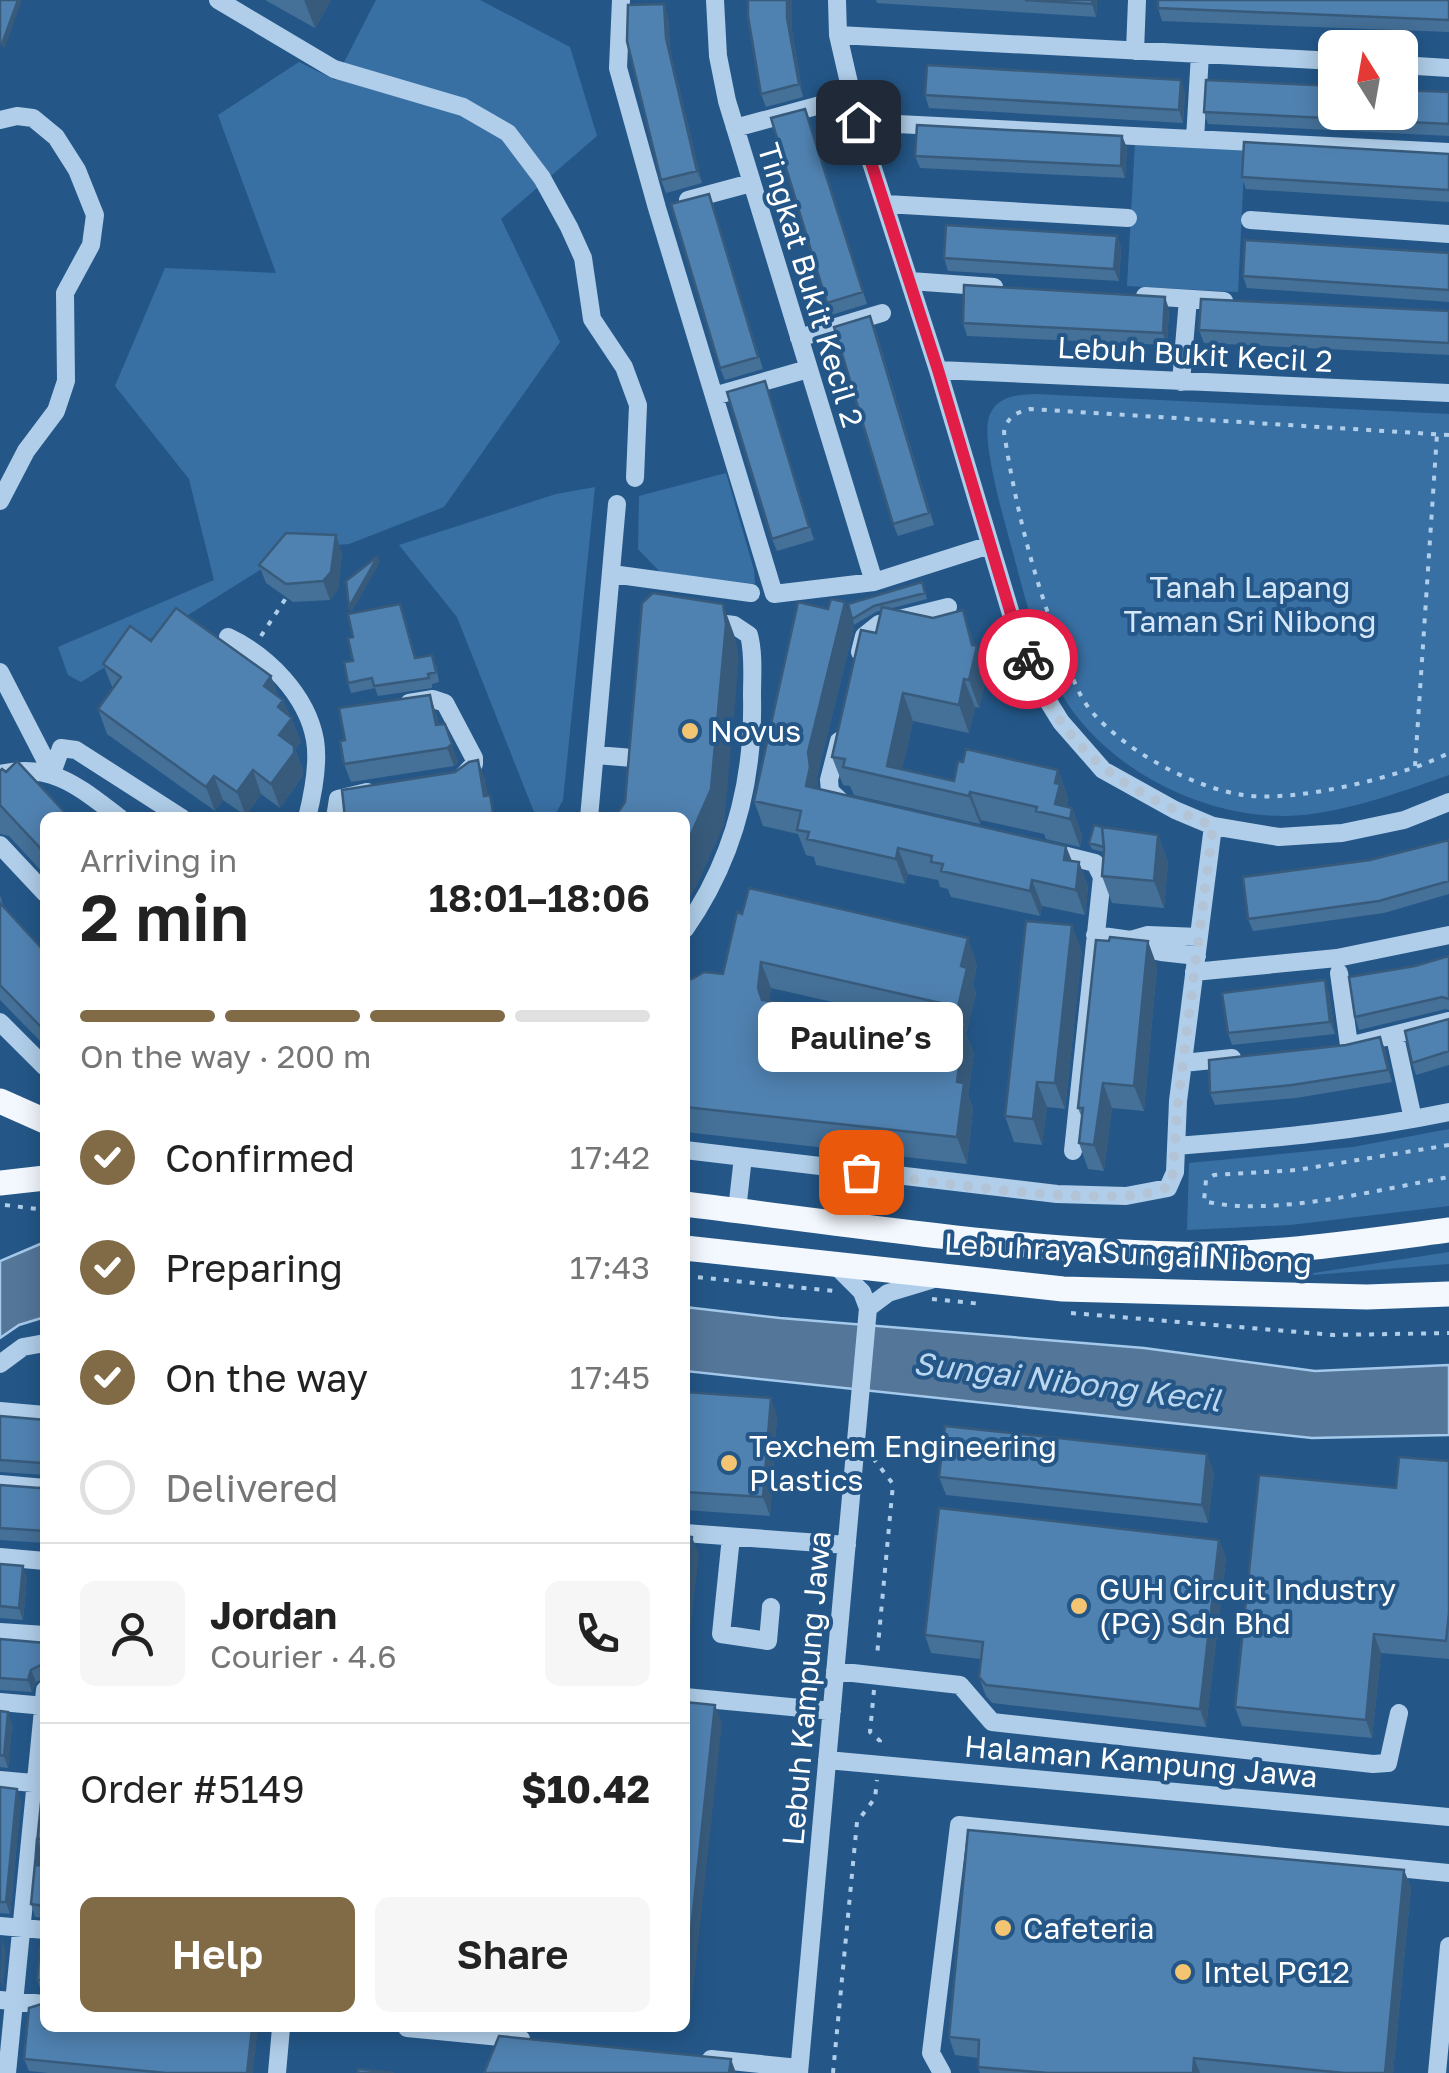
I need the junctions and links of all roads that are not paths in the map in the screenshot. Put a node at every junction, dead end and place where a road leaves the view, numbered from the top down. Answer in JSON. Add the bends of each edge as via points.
{"nodes":[{"id":1,"x":218,"y":0,"type":"edge"},
{"id":2,"x":622,"y":0,"type":"edge"},
{"id":3,"x":715,"y":0,"type":"edge"},
{"id":4,"x":837,"y":0,"type":"edge"},
{"id":5,"x":1137,"y":0,"type":"edge"},
{"id":6,"x":838,"y":35,"type":"junction"},
{"id":7,"x":1134,"y":51,"type":"junction"},
{"id":8,"x":1200,"y":54,"type":"junction"},
{"id":9,"x":1318,"y":61,"type":"edge"},
{"id":10,"x":1418,"y":66,"type":"edge"},
{"id":11,"x":1449,"y":68,"type":"edge"},
{"id":12,"x":824,"y":104,"type":"dead end"},
{"id":13,"x":0,"y":120,"type":"edge"},
{"id":14,"x":858,"y":122,"type":"junction"},
{"id":15,"x":735,"y":128,"type":"junction"},
{"id":16,"x":1195,"y":139,"type":"junction"},
{"id":17,"x":1449,"y":152,"type":"edge"},
{"id":18,"x":751,"y":183,"type":"junction"},
{"id":19,"x":886,"y":204,"type":"junction"},
{"id":20,"x":657,"y":208,"type":"junction"},
{"id":21,"x":1128,"y":218,"type":"dead end"},
{"id":22,"x":1250,"y":220,"type":"dead end"},
{"id":23,"x":1449,"y":234,"type":"edge"},
{"id":24,"x":910,"y":281,"type":"junction"},
{"id":25,"x":1009,"y":288,"type":"edge"},
{"id":26,"x":1128,"y":296,"type":"edge"},
{"id":27,"x":1188,"y":299,"type":"junction"},
{"id":28,"x":1244,"y":302,"type":"edge"},
{"id":29,"x":882,"y":313,"type":"dead end"},
{"id":30,"x":799,"y":338,"type":"junction"},
{"id":31,"x":808,"y":369,"type":"junction"},
{"id":32,"x":938,"y":370,"type":"junction"},
{"id":33,"x":1181,"y":382,"type":"junction"},
{"id":34,"x":1449,"y":393,"type":"edge"},
{"id":35,"x":714,"y":396,"type":"junction"},
{"id":36,"x":635,"y":478,"type":"dead end"},
{"id":37,"x":1,"y":503,"type":"edge"},
{"id":38,"x":617,"y":504,"type":"dead end"},
{"id":39,"x":990,"y":545,"type":"junction"},
{"id":40,"x":612,"y":574,"type":"junction"},
{"id":41,"x":874,"y":582,"type":"junction"},
{"id":42,"x":751,"y":593,"type":"dead end"},
{"id":43,"x":948,"y":607,"type":"dead end"},
{"id":44,"x":700,"y":620,"type":"edge"},
{"id":45,"x":228,"y":637,"type":"dead end"},
{"id":46,"x":0,"y":672,"type":"edge"},
{"id":47,"x":856,"y":672,"type":"edge"},
{"id":48,"x":398,"y":705,"type":"edge"},
{"id":49,"x":842,"y":726,"type":"edge"},
{"id":50,"x":596,"y":755,"type":"junction"},
{"id":51,"x":633,"y":757,"type":"edge"},
{"id":52,"x":52,"y":773,"type":"junction"},
{"id":53,"x":0,"y":774,"type":"edge"},
{"id":54,"x":440,"y":781,"type":"edge"},
{"id":55,"x":383,"y":790,"type":"edge"},
{"id":56,"x":1449,"y":802,"type":"edge"},
{"id":57,"x":868,"y":811,"type":"edge"},
{"id":58,"x":111,"y":812,"type":"edge"},
{"id":59,"x":173,"y":812,"type":"edge"},
{"id":60,"x":308,"y":812,"type":"edge"},
{"id":61,"x":336,"y":812,"type":"edge"},
{"id":62,"x":590,"y":812,"type":"edge"},
{"id":63,"x":1213,"y":826,"type":"junction"},
{"id":64,"x":0,"y":845,"type":"edge"},
{"id":65,"x":1022,"y":845,"type":"edge"},
{"id":66,"x":40,"y":888,"type":"edge"},
{"id":67,"x":690,"y":920,"type":"edge"},
{"id":68,"x":1449,"y":935,"type":"edge"},
{"id":69,"x":1096,"y":936,"type":"junction"},
{"id":70,"x":1196,"y":955,"type":"junction"},
{"id":71,"x":1339,"y":972,"type":"dead end"},
{"id":72,"x":1449,"y":1021,"type":"edge"},
{"id":73,"x":0,"y":1022,"type":"edge"},
{"id":74,"x":1395,"y":1037,"type":"junction"},
{"id":75,"x":1259,"y":1056,"type":"edge"},
{"id":76,"x":40,"y":1062,"type":"edge"},
{"id":77,"x":1183,"y":1063,"type":"junction"},
{"id":78,"x":0,"y":1101,"type":"edge"},
{"id":79,"x":1449,"y":1112,"type":"edge"},
{"id":80,"x":0,"y":1113,"type":"edge"},
{"id":81,"x":1414,"y":1119,"type":"junction"},
{"id":82,"x":40,"y":1120,"type":"edge"},
{"id":83,"x":40,"y":1121,"type":"edge"},
{"id":84,"x":1176,"y":1146,"type":"junction"},
{"id":85,"x":690,"y":1151,"type":"edge"},
{"id":86,"x":1073,"y":1151,"type":"dead end"},
{"id":87,"x":743,"y":1157,"type":"junction"},
{"id":88,"x":0,"y":1172,"type":"edge"},
{"id":89,"x":40,"y":1176,"type":"edge"},
{"id":90,"x":40,"y":1178,"type":"edge"},
{"id":91,"x":0,"y":1183,"type":"edge"},
{"id":92,"x":690,"y":1205,"type":"edge"},
{"id":93,"x":737,"y":1210,"type":"junction"},
{"id":94,"x":1449,"y":1230,"type":"edge"},
{"id":95,"x":690,"y":1249,"type":"edge"},
{"id":96,"x":834,"y":1264,"type":"junction"},
{"id":97,"x":937,"y":1288,"type":"junction"},
{"id":98,"x":1449,"y":1294,"type":"edge"},
{"id":99,"x":868,"y":1313,"type":"junction"},
{"id":100,"x":40,"y":1344,"type":"edge"},
{"id":101,"x":0,"y":1364,"type":"edge"},
{"id":102,"x":0,"y":1411,"type":"edge"},
{"id":103,"x":40,"y":1415,"type":"edge"},
{"id":104,"x":0,"y":1484,"type":"edge"},
{"id":105,"x":40,"y":1488,"type":"edge"},
{"id":106,"x":690,"y":1533,"type":"edge"},
{"id":107,"x":732,"y":1537,"type":"junction"},
{"id":108,"x":847,"y":1545,"type":"junction"},
{"id":109,"x":0,"y":1557,"type":"edge"},
{"id":110,"x":40,"y":1561,"type":"edge"},
{"id":111,"x":771,"y":1607,"type":"dead end"},
{"id":112,"x":0,"y":1632,"type":"edge"},
{"id":113,"x":40,"y":1636,"type":"edge"},
{"id":114,"x":835,"y":1672,"type":"junction"},
{"id":115,"x":690,"y":1697,"type":"edge"},
{"id":116,"x":40,"y":1700,"type":"edge"},
{"id":117,"x":0,"y":1702,"type":"edge"},
{"id":118,"x":832,"y":1711,"type":"junction"},
{"id":119,"x":1399,"y":1714,"type":"dead end"},
{"id":120,"x":827,"y":1760,"type":"junction"},
{"id":121,"x":0,"y":1780,"type":"edge"},
{"id":122,"x":40,"y":1784,"type":"edge"},
{"id":123,"x":1449,"y":1817,"type":"edge"},
{"id":124,"x":37,"y":1854,"type":"edge"},
{"id":125,"x":1449,"y":1874,"type":"edge"},
{"id":126,"x":0,"y":1926,"type":"edge"},
{"id":127,"x":21,"y":1928,"type":"junction"},
{"id":128,"x":40,"y":1930,"type":"edge"},
{"id":129,"x":1449,"y":1946,"type":"edge"},
{"id":130,"x":7,"y":2000,"type":"edge"},
{"id":131,"x":40,"y":2003,"type":"edge"},
{"id":132,"x":281,"y":2032,"type":"edge"},
{"id":133,"x":447,"y":2032,"type":"edge"},
{"id":134,"x":544,"y":2042,"type":"edge"},
{"id":135,"x":700,"y":2058,"type":"edge"},
{"id":136,"x":799,"y":2070,"type":"edge"},
{"id":137,"x":7,"y":2073,"type":"edge"},
{"id":138,"x":277,"y":2073,"type":"edge"},
{"id":139,"x":942,"y":2073,"type":"edge"},
{"id":140,"x":1437,"y":2073,"type":"edge"}],
"edges":[{"from":1,"to":36,"type":"street","via":[[334,69],[462,107],[508,132],[569,227],[583,258],[592,318],[624,367],[638,405]]},
{"from":2,"to":20,"type":"street","via":[[618,68]]},
{"from":3,"to":15,"type":"street","name":"Tingkat Bukit Kecil 2","via":[[718,56]]},
{"from":4,"to":6,"type":"street"},
{"from":5,"to":7,"type":"street"},
{"from":6,"to":7,"type":"street"},
{"from":6,"to":14,"type":"street"},
{"from":7,"to":8,"type":"street"},
{"from":8,"to":9,"type":"street"},
{"from":8,"to":16,"type":"street"},
{"from":10,"to":11,"type":"street"},
{"from":12,"to":15,"type":"street"},
{"from":13,"to":37,"type":"street","via":[[33,118],[56,137],[95,214],[90,245],[66,293],[66,382]]},
{"from":14,"to":16,"type":"street"},
{"from":14,"to":19,"type":"street"},
{"from":15,"to":18,"type":"street","name":"Tingkat Bukit Kecil 2"},
{"from":16,"to":17,"type":"street"},
{"from":18,"to":20,"type":"street"},
{"from":18,"to":30,"type":"street","name":"Tingkat Bukit Kecil 2"},
{"from":19,"to":21,"type":"street"},
{"from":19,"to":24,"type":"street"},
{"from":20,"to":35,"type":"street"},
{"from":22,"to":23,"type":"street"},
{"from":24,"to":25,"type":"street"},
{"from":24,"to":32,"type":"street"},
{"from":26,"to":27,"type":"street"},
{"from":27,"to":28,"type":"street"},
{"from":27,"to":33,"type":"street"},
{"from":29,"to":30,"type":"street"},
{"from":30,"to":31,"type":"street","name":"Tingkat Bukit Kecil 2"},
{"from":31,"to":35,"type":"street"},
{"from":31,"to":41,"type":"street","name":"Tingkat Bukit Kecil 2"},
{"from":32,"to":33,"type":"street","name":"Lebuh Bukit Kecil 2"},
{"from":32,"to":39,"type":"street"},
{"from":33,"to":34,"type":"street","name":"Lebuh Bukit Kecil 2"},
{"from":35,"to":41,"type":"street","via":[[774,594]]},
{"from":38,"to":40,"type":"street"},
{"from":39,"to":41,"type":"street"},
{"from":39,"to":63,"type":"street","via":[[1038,685],[1069,733],[1102,770]]},
{"from":40,"to":42,"type":"street"},
{"from":40,"to":50,"type":"street"},
{"from":43,"to":47,"type":"street","via":[[870,630]]},
{"from":44,"to":67,"type":"street","via":[[734,625],[748,635],[752,759],[720,868]]},
{"from":45,"to":60,"type":"street","via":[[254,649],[302,707],[316,753]]},
{"from":46,"to":52,"type":"street"},
{"from":48,"to":54,"type":"street","via":[[445,703],[474,758],[466,774]]},
{"from":49,"to":57,"type":"street","via":[[830,791],[840,804]]},
{"from":50,"to":51,"type":"street"},
{"from":50,"to":62,"type":"street"},
{"from":52,"to":53,"type":"street"},
{"from":52,"to":58,"type":"street"},
{"from":52,"to":59,"type":"street","via":[[61,748],[76,750]]},
{"from":55,"to":61,"type":"street","via":[[338,799]]},
{"from":56,"to":63,"type":"street","via":[[1342,833],[1279,837]]},
{"from":63,"to":70,"type":"street"},
{"from":64,"to":66,"type":"street"},
{"from":65,"to":69,"type":"street","via":[[1094,864],[1102,877]]},
{"from":68,"to":70,"type":"street","via":[[1337,958]]},
{"from":69,"to":70,"type":"street"},
{"from":69,"to":86,"type":"street"},
{"from":70,"to":77,"type":"street"},
{"from":71,"to":74,"type":"street","via":[[1340,1046]]},
{"from":72,"to":74,"type":"street"},
{"from":73,"to":76,"type":"street"},
{"from":74,"to":81,"type":"street"},
{"from":75,"to":77,"type":"street"},
{"from":77,"to":84,"type":"street"},
{"from":78,"to":82,"type":"main road"},
{"from":79,"to":81,"type":"street"},
{"from":80,"to":83,"type":"main road"},
{"from":81,"to":84,"type":"street"},
{"from":84,"to":87,"type":"street","via":[[1168,1188],[1126,1196],[1057,1194]]},
{"from":85,"to":87,"type":"street"},
{"from":87,"to":93,"type":"street"},
{"from":88,"to":89,"type":"main road"},
{"from":90,"to":91,"type":"main road"},
{"from":92,"to":93,"type":"main road","name":"Lebuhraya Sungai Nibong"},
{"from":93,"to":94,"type":"main road","name":"Lebuhraya Sungai Nibong","via":[[1044,1246],[1178,1254],[1247,1253]]},
{"from":95,"to":96,"type":"main road","name":"Lebuhraya Sungai Nibong"},
{"from":96,"to":97,"type":"main road","name":"Lebuhraya Sungai Nibong"},
{"from":96,"to":99,"type":"street","via":[[850,1278]]},
{"from":97,"to":98,"type":"main road","name":"Lebuhraya Sungai Nibong"},
{"from":97,"to":99,"type":"street","via":[[907,1285]]},
{"from":99,"to":108,"type":"street","name":"Lebuh Kampung Jawa"},
{"from":100,"to":101,"type":"street"},
{"from":102,"to":103,"type":"street"},
{"from":104,"to":105,"type":"street"},
{"from":106,"to":107,"type":"street"},
{"from":107,"to":108,"type":"street"},
{"from":107,"to":111,"type":"street","via":[[721,1634],[768,1641]]},
{"from":108,"to":114,"type":"street","name":"Lebuh Kampung Jawa"},
{"from":109,"to":110,"type":"street"},
{"from":112,"to":113,"type":"street"},
{"from":114,"to":118,"type":"street","name":"Lebuh Kampung Jawa"},
{"from":114,"to":119,"type":"street","via":[[960,1685],[992,1722],[1373,1764],[1388,1763]]},
{"from":115,"to":118,"type":"street"},
{"from":116,"to":117,"type":"street"},
{"from":118,"to":120,"type":"street","name":"Lebuh Kampung Jawa"},
{"from":120,"to":123,"type":"street","name":"Halaman Kampung Jawa"},
{"from":120,"to":136,"type":"street","name":"Lebuh Kampung Jawa"},
{"from":121,"to":122,"type":"street"},
{"from":122,"to":124,"type":"street"},
{"from":124,"to":127,"type":"street"},
{"from":125,"to":139,"type":"street","via":[[958,1825],[931,2053]]},
{"from":126,"to":127,"type":"street"},
{"from":127,"to":128,"type":"street"},
{"from":127,"to":130,"type":"street"},
{"from":129,"to":140,"type":"street"},
{"from":130,"to":131,"type":"street"},
{"from":130,"to":137,"type":"street"},
{"from":132,"to":138,"type":"street"},
{"from":133,"to":134,"type":"street"},
{"from":135,"to":136,"type":"street"}]}
